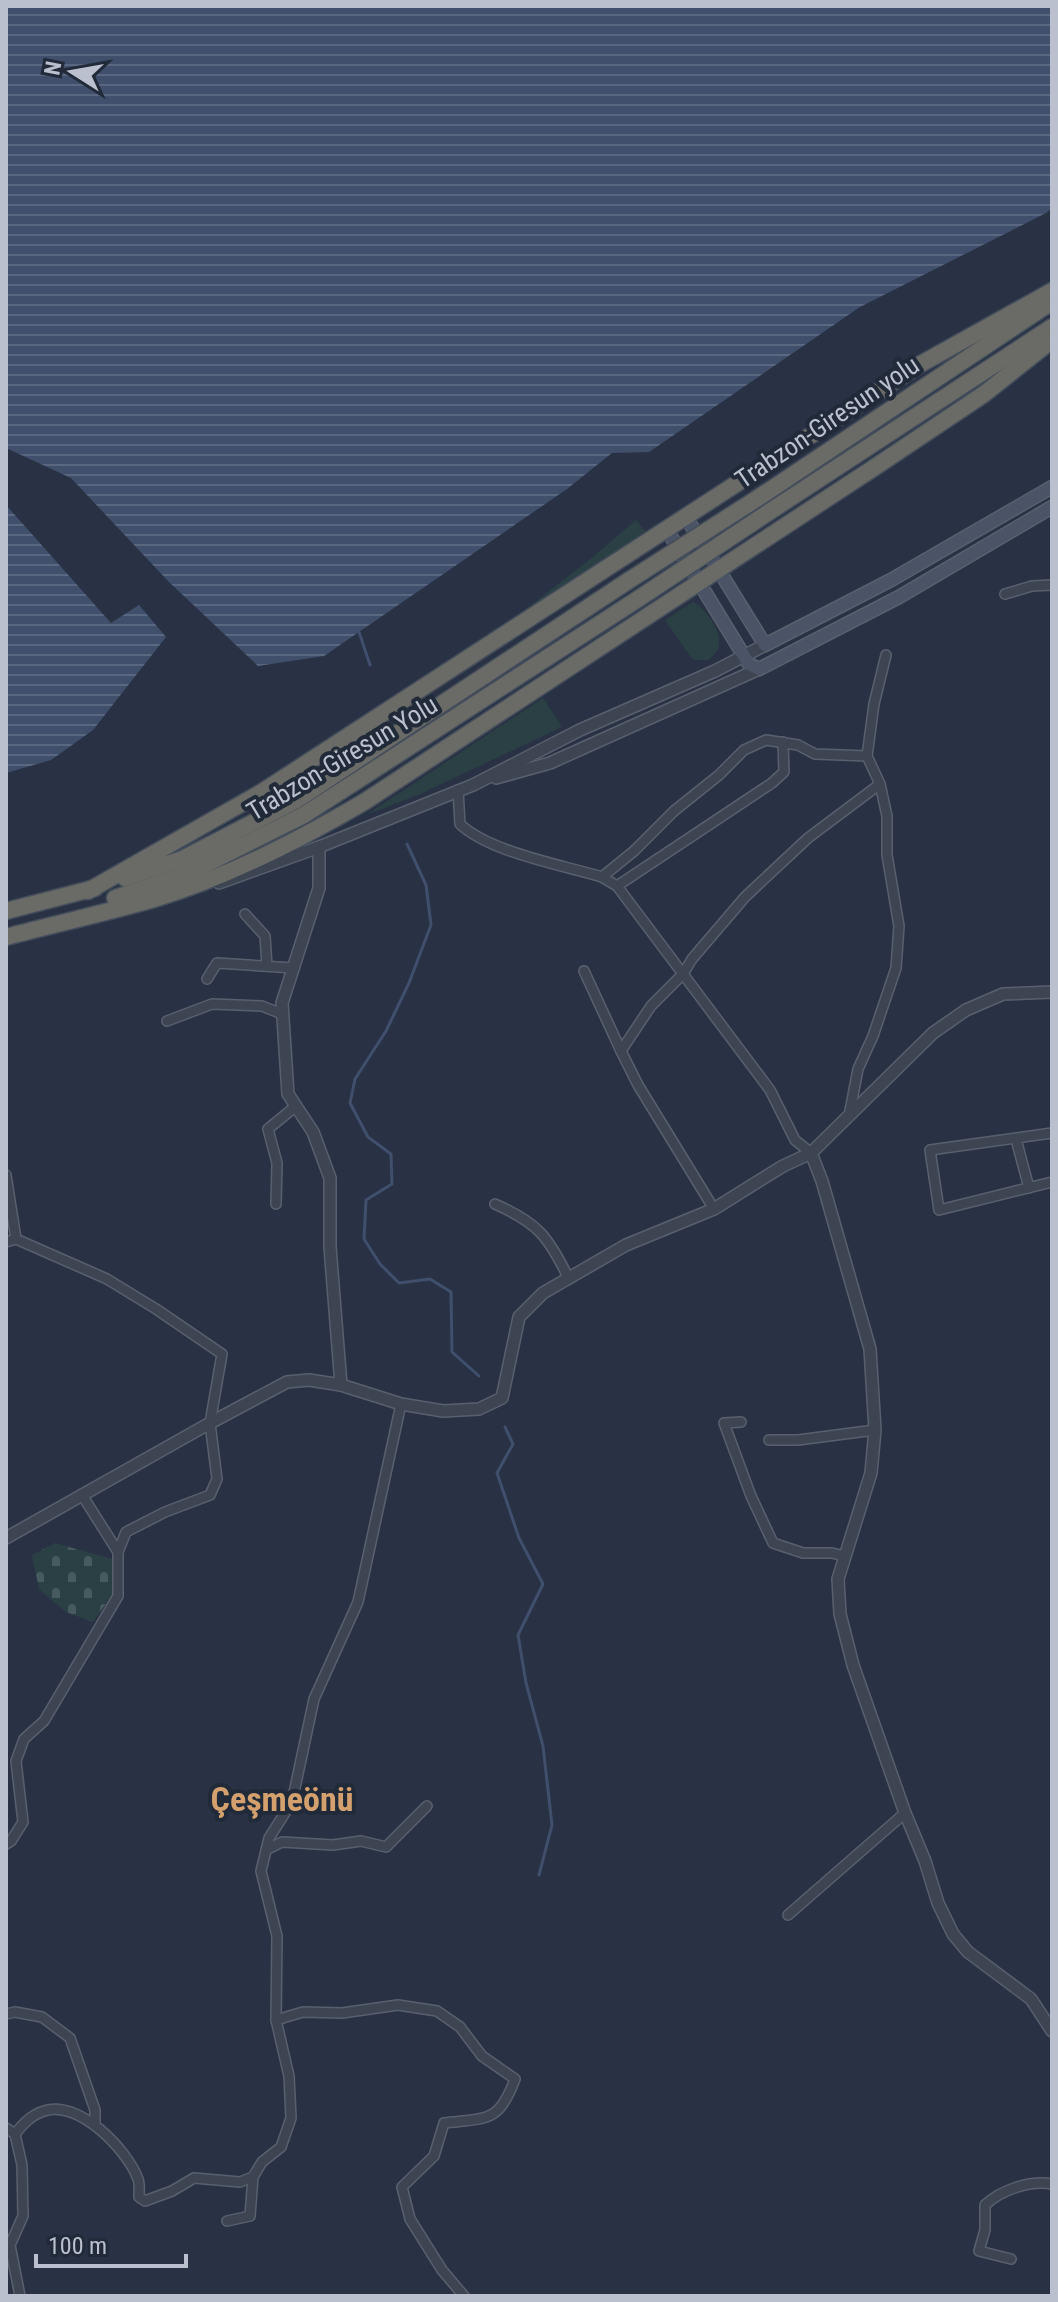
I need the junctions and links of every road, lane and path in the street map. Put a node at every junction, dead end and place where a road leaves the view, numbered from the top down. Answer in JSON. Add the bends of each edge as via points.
{"nodes":[{"id":1,"x":1052,"y":291,"type":"edge"},
{"id":2,"x":1052,"y":302,"type":"edge"},
{"id":3,"x":1052,"y":327,"type":"edge"},
{"id":4,"x":1052,"y":340,"type":"edge"},
{"id":5,"x":1052,"y":487,"type":"edge"},
{"id":6,"x":1052,"y":507,"type":"edge"},
{"id":7,"x":1052,"y":514,"type":"edge"},
{"id":8,"x":686,"y":517,"type":"junction"},
{"id":9,"x":1028,"y":523,"type":"junction"},
{"id":10,"x":667,"y":530,"type":"junction"},
{"id":11,"x":720,"y":569,"type":"junction"},
{"id":12,"x":628,"y":581,"type":"joint"},
{"id":13,"x":700,"y":581,"type":"junction"},
{"id":14,"x":1052,"y":585,"type":"edge"},
{"id":15,"x":1005,"y":594,"type":"dead end"},
{"id":16,"x":765,"y":645,"type":"junction"},
{"id":17,"x":886,"y":655,"type":"dead end"},
{"id":18,"x":744,"y":656,"type":"junction"},
{"id":19,"x":759,"y":669,"type":"junction"},
{"id":20,"x":783,"y":742,"type":"junction"},
{"id":21,"x":867,"y":756,"type":"junction"},
{"id":22,"x":880,"y":784,"type":"junction"},
{"id":23,"x":473,"y":785,"type":"junction"},
{"id":24,"x":458,"y":790,"type":"junction"},
{"id":25,"x":319,"y":847,"type":"junction"},
{"id":26,"x":602,"y":877,"type":"junction"},
{"id":27,"x":617,"y":886,"type":"junction"},
{"id":28,"x":88,"y":891,"type":"junction"},
{"id":29,"x":6,"y":911,"type":"edge"},
{"id":30,"x":245,"y":914,"type":"dead end"},
{"id":31,"x":6,"y":929,"type":"edge"},
{"id":32,"x":6,"y":938,"type":"edge"},
{"id":33,"x":267,"y":966,"type":"junction"},
{"id":34,"x":294,"y":968,"type":"junction"},
{"id":35,"x":584,"y":971,"type":"dead end"},
{"id":36,"x":683,"y":974,"type":"junction"},
{"id":37,"x":207,"y":979,"type":"dead end"},
{"id":38,"x":1052,"y":992,"type":"edge"},
{"id":39,"x":282,"y":1014,"type":"junction"},
{"id":40,"x":167,"y":1021,"type":"dead end"},
{"id":41,"x":621,"y":1051,"type":"junction"},
{"id":42,"x":296,"y":1106,"type":"junction"},
{"id":43,"x":849,"y":1116,"type":"junction"},
{"id":44,"x":1052,"y":1133,"type":"edge"},
{"id":45,"x":1016,"y":1139,"type":"junction"},
{"id":46,"x":811,"y":1153,"type":"junction"},
{"id":47,"x":6,"y":1175,"type":"edge"},
{"id":48,"x":1052,"y":1182,"type":"edge"},
{"id":49,"x":1029,"y":1188,"type":"junction"},
{"id":50,"x":276,"y":1204,"type":"dead end"},
{"id":51,"x":495,"y":1204,"type":"dead end"},
{"id":52,"x":714,"y":1209,"type":"junction"},
{"id":53,"x":11,"y":1240,"type":"edge"},
{"id":54,"x":569,"y":1279,"type":"junction"},
{"id":55,"x":341,"y":1385,"type":"junction"},
{"id":56,"x":401,"y":1404,"type":"junction"},
{"id":57,"x":741,"y":1422,"type":"dead end"},
{"id":58,"x":210,"y":1423,"type":"junction"},
{"id":59,"x":875,"y":1430,"type":"junction"},
{"id":60,"x":769,"y":1440,"type":"dead end"},
{"id":61,"x":82,"y":1495,"type":"junction"},
{"id":62,"x":6,"y":1538,"type":"edge"},
{"id":63,"x":118,"y":1552,"type":"junction"},
{"id":64,"x":844,"y":1556,"type":"junction"},
{"id":65,"x":427,"y":1806,"type":"dead end"},
{"id":66,"x":905,"y":1813,"type":"junction"},
{"id":67,"x":6,"y":1844,"type":"edge"},
{"id":68,"x":266,"y":1850,"type":"junction"},
{"id":69,"x":788,"y":1915,"type":"dead end"},
{"id":70,"x":6,"y":2014,"type":"edge"},
{"id":71,"x":276,"y":2020,"type":"junction"},
{"id":72,"x":1052,"y":2031,"type":"edge"},
{"id":73,"x":95,"y":2123,"type":"junction"},
{"id":74,"x":10,"y":2131,"type":"edge"},
{"id":75,"x":253,"y":2177,"type":"junction"},
{"id":76,"x":1052,"y":2184,"type":"edge"},
{"id":77,"x":227,"y":2221,"type":"dead end"},
{"id":78,"x":1011,"y":2259,"type":"dead end"},
{"id":79,"x":20,"y":2296,"type":"edge"},
{"id":80,"x":464,"y":2296,"type":"edge"}],
"edges":[{"from":1,"to":8,"type":"highway","via":[[919,365]]},
{"from":2,"to":12,"type":"highway","name":"Trabzon-Giresun yolu","bridge":true},
{"from":3,"to":31,"type":"highway","name":"Trabzon-Giresun Yolu","bridge":true,"via":[[304,815],[186,874]]},
{"from":4,"to":11,"type":"highway","via":[[984,394]]},
{"from":5,"to":16,"type":"main road"},
{"from":6,"to":9,"type":"main road"},
{"from":7,"to":9,"type":"main road"},
{"from":8,"to":10,"type":"highway"},
{"from":8,"to":11,"type":"main road"},
{"from":9,"to":19,"type":"main road"},
{"from":10,"to":13,"type":"main road"},
{"from":10,"to":28,"type":"highway","via":[[262,792]]},
{"from":11,"to":13,"type":"highway"},
{"from":11,"to":16,"type":"main road"},
{"from":12,"to":28,"type":"highway","name":"Trabzon-Giresun Yolu","via":[[295,801],[182,859]]},
{"from":13,"to":18,"type":"main road"},
{"from":13,"to":32,"type":"highway","via":[[321,827],[249,863],[156,898]]},
{"from":14,"to":15,"type":"street"},
{"from":16,"to":18,"type":"street"},
{"from":17,"to":21,"type":"street"},
{"from":18,"to":19,"type":"main road"},
{"from":18,"to":23,"type":"street"},
{"from":19,"to":23,"type":"street","via":[[550,763]]},
{"from":20,"to":21,"type":"street","via":[[815,754]]},
{"from":20,"to":26,"type":"street","via":[[766,740],[744,750]]},
{"from":20,"to":27,"type":"street","via":[[784,772],[772,783]]},
{"from":21,"to":22,"type":"street"},
{"from":22,"to":36,"type":"street","via":[[808,838],[745,897]]},
{"from":22,"to":43,"type":"street","via":[[899,926],[896,968],[858,1069]]},
{"from":23,"to":24,"type":"street"},
{"from":24,"to":25,"type":"street"},
{"from":24,"to":26,"type":"street","via":[[460,824],[470,833],[494,846]]},
{"from":25,"to":32,"type":"street","via":[[151,906]]},
{"from":25,"to":34,"type":"street","via":[[319,888]]},
{"from":26,"to":27,"type":"street"},
{"from":27,"to":36,"type":"street"},
{"from":28,"to":29,"type":"highway","name":"Trabzon-Giresun Yolu"},
{"from":30,"to":33,"type":"street","via":[[265,936]]},
{"from":33,"to":34,"type":"street"},
{"from":33,"to":37,"type":"street","via":[[217,963]]},
{"from":34,"to":39,"type":"street"},
{"from":35,"to":41,"type":"street"},
{"from":36,"to":41,"type":"street","via":[[651,1006]]},
{"from":36,"to":46,"type":"street","via":[[770,1090],[795,1140]]},
{"from":38,"to":43,"type":"street","via":[[1003,994],[966,1010],[933,1033]]},
{"from":39,"to":40,"type":"street","via":[[262,1006],[212,1004]]},
{"from":39,"to":42,"type":"street","via":[[288,1094]]},
{"from":41,"to":52,"type":"street"},
{"from":42,"to":50,"type":"street","via":[[268,1129],[277,1163]]},
{"from":42,"to":55,"type":"street","via":[[313,1132],[330,1178]]},
{"from":43,"to":46,"type":"street"},
{"from":44,"to":45,"type":"street"},
{"from":45,"to":49,"type":"street"},
{"from":45,"to":49,"type":"street","via":[[930,1150],[939,1210]]},
{"from":46,"to":52,"type":"street"},
{"from":46,"to":59,"type":"street","via":[[870,1349]]},
{"from":47,"to":53,"type":"street"},
{"from":48,"to":49,"type":"street"},
{"from":51,"to":54,"type":"street","via":[[539,1228]]},
{"from":52,"to":54,"type":"street","via":[[626,1245]]},
{"from":53,"to":58,"type":"street","via":[[107,1279],[222,1354]]},
{"from":54,"to":56,"type":"street","via":[[543,1293],[519,1317],[502,1398],[479,1409],[443,1411]]},
{"from":55,"to":56,"type":"street"},
{"from":55,"to":58,"type":"street","via":[[287,1382]]},
{"from":56,"to":68,"type":"street","via":[[358,1602],[314,1699],[292,1802]]},
{"from":57,"to":64,"type":"street","via":[[724,1423],[773,1543],[803,1553]]},
{"from":58,"to":61,"type":"street"},
{"from":58,"to":63,"type":"street","via":[[217,1479],[210,1495],[126,1532]]},
{"from":59,"to":60,"type":"street"},
{"from":59,"to":64,"type":"street","via":[[871,1473]]},
{"from":61,"to":62,"type":"street"},
{"from":61,"to":63,"type":"street"},
{"from":63,"to":67,"type":"street","via":[[118,1596],[44,1721],[24,1739],[16,1761],[23,1822]]},
{"from":64,"to":66,"type":"street","via":[[838,1579],[840,1614]]},
{"from":65,"to":68,"type":"street","via":[[386,1847],[361,1841],[282,1842]]},
{"from":66,"to":69,"type":"street"},
{"from":66,"to":72,"type":"street","via":[[953,1934],[968,1952],[1031,1999]]},
{"from":68,"to":71,"type":"street","via":[[261,1871],[277,1936]]},
{"from":70,"to":73,"type":"street","via":[[42,2017],[70,2038]]},
{"from":71,"to":75,"type":"street","via":[[289,2076],[291,2118],[281,2147]]},
{"from":71,"to":80,"type":"street","via":[[303,2012],[398,2005],[437,2011],[460,2027],[482,2056],[515,2079],[506,2103],[486,2118],[444,2123],[434,2156],[402,2187],[410,2219]]},
{"from":73,"to":74,"type":"street","via":[[58,2109],[44,2111]]},
{"from":73,"to":75,"type":"street","via":[[138,2179],[139,2197],[145,2201],[194,2178],[240,2182]]},
{"from":74,"to":79,"type":"street","via":[[22,2165],[23,2216],[10,2245]]},
{"from":75,"to":77,"type":"street","via":[[250,2216]]},
{"from":76,"to":78,"type":"street","via":[[1040,2182],[995,2195],[985,2205],[979,2251]]}]}
